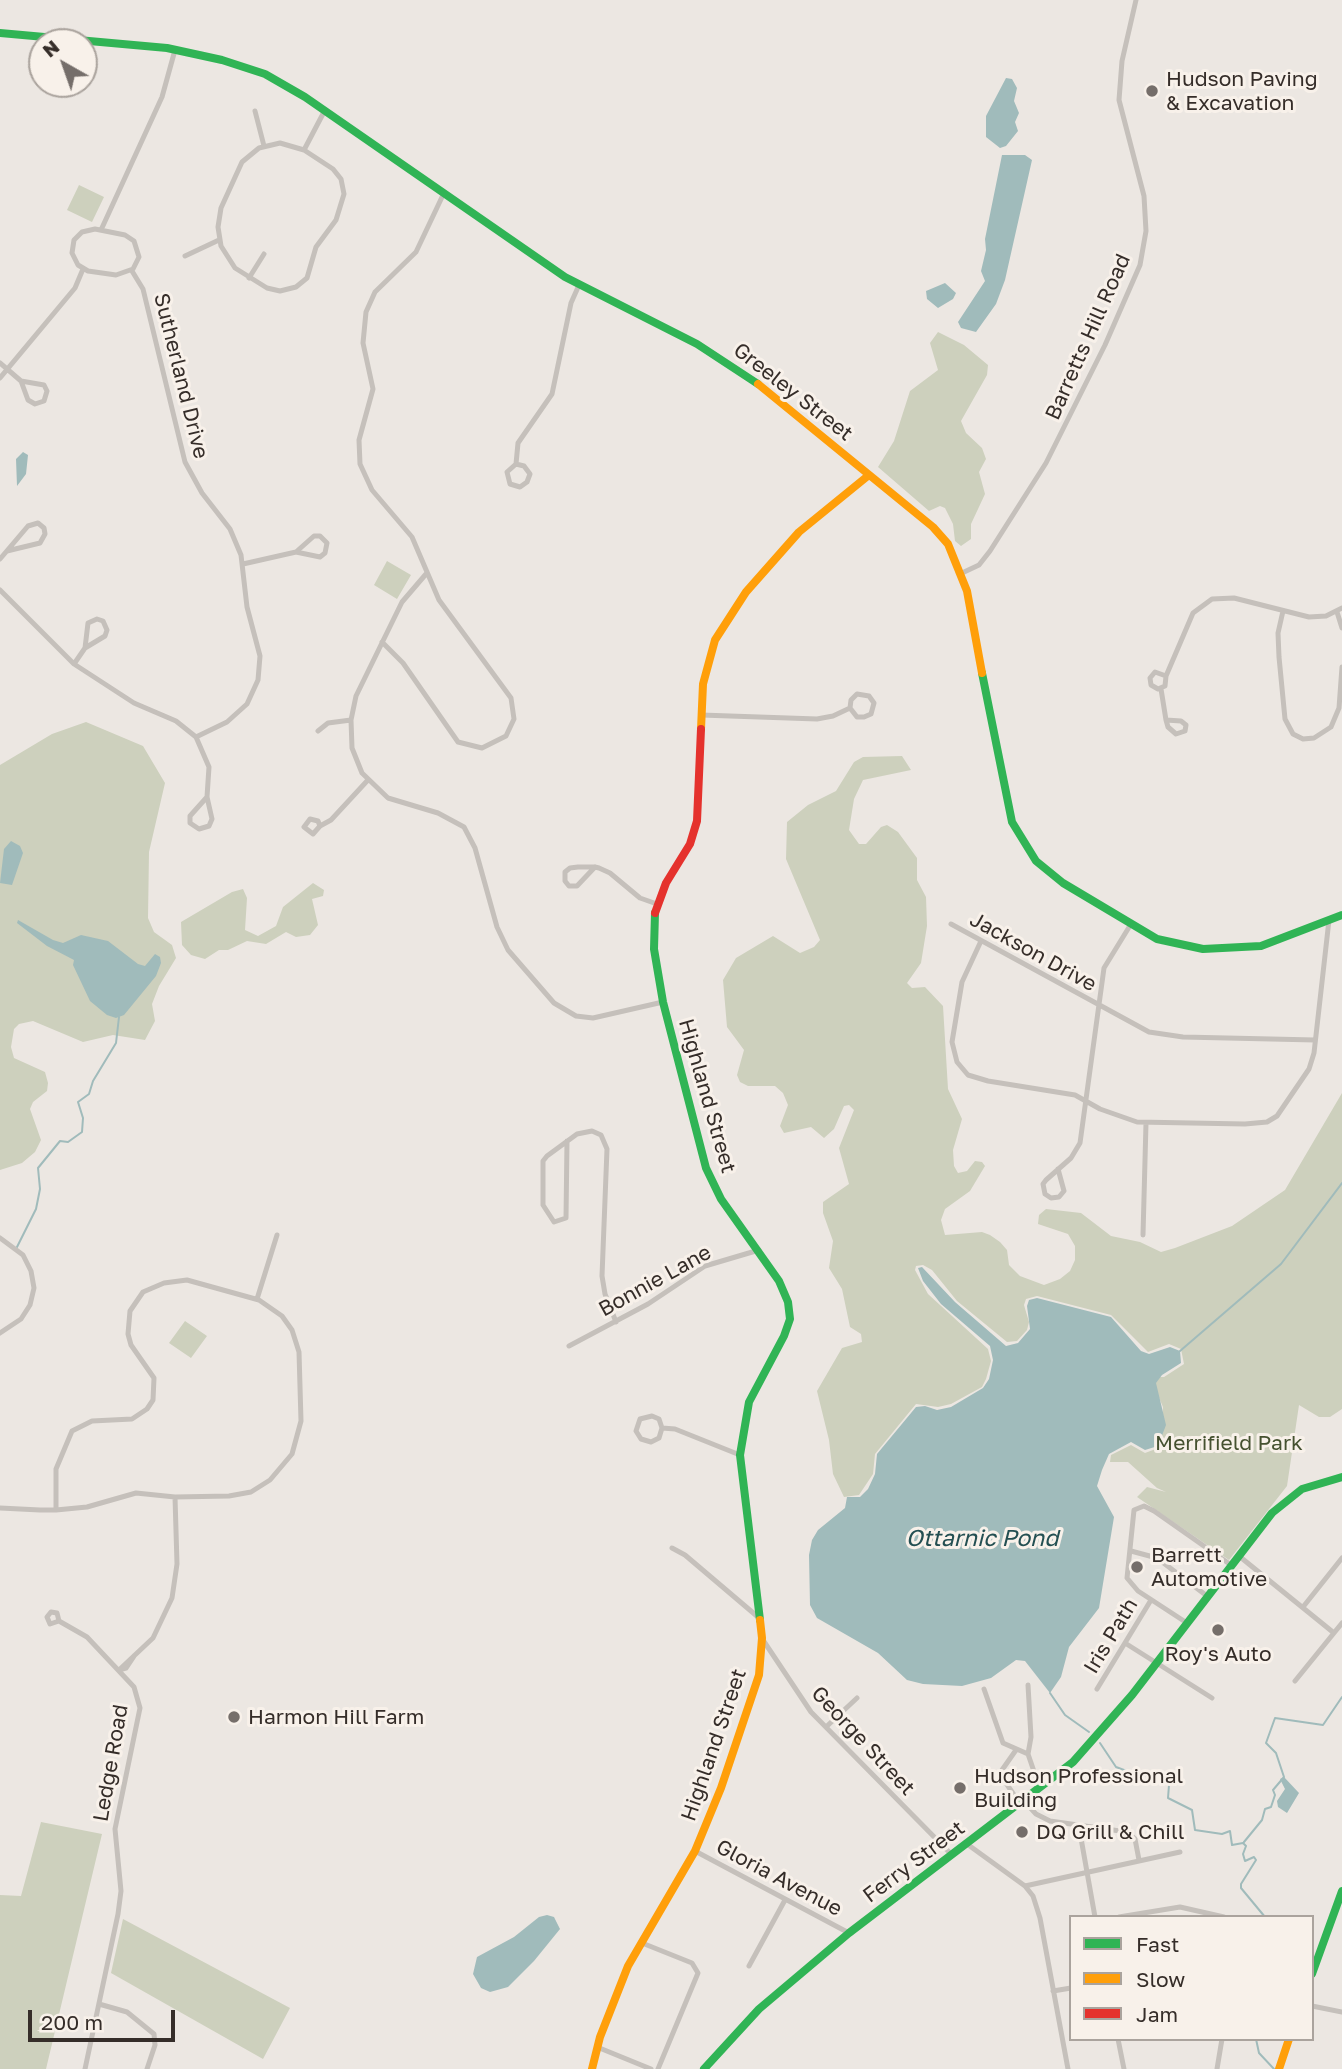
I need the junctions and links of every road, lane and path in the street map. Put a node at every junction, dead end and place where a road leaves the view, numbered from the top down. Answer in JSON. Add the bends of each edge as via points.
{"nodes":[{"id":1,"x":1136,"y":0,"type":"edge"},
{"id":2,"x":0,"y":33,"type":"edge"},
{"id":3,"x":175,"y":50,"type":"junction"},
{"id":4,"x":325,"y":110,"type":"junction"},
{"id":5,"x":255,"y":111,"type":"dead end"},
{"id":6,"x":264,"y":146,"type":"junction"},
{"id":7,"x":304,"y":150,"type":"junction"},
{"id":8,"x":443,"y":195,"type":"junction"},
{"id":9,"x":101,"y":230,"type":"junction"},
{"id":10,"x":219,"y":240,"type":"junction"},
{"id":11,"x":264,"y":254,"type":"dead end"},
{"id":12,"x":185,"y":256,"type":"dead end"},
{"id":13,"x":83,"y":269,"type":"junction"},
{"id":14,"x":132,"y":271,"type":"junction"},
{"id":15,"x":249,"y":278,"type":"junction"},
{"id":16,"x":579,"y":285,"type":"junction"},
{"id":17,"x":0,"y":363,"type":"edge"},
{"id":18,"x":7,"y":369,"type":"junction"},
{"id":19,"x":0,"y":378,"type":"edge"},
{"id":20,"x":21,"y":381,"type":"junction"},
{"id":21,"x":516,"y":464,"type":"junction"},
{"id":22,"x":869,"y":475,"type":"junction"},
{"id":23,"x":7,"y":551,"type":"junction"},
{"id":24,"x":296,"y":552,"type":"junction"},
{"id":25,"x":0,"y":559,"type":"edge"},
{"id":26,"x":243,"y":564,"type":"junction"},
{"id":27,"x":426,"y":573,"type":"junction"},
{"id":28,"x":962,"y":573,"type":"junction"},
{"id":29,"x":0,"y":590,"type":"edge"},
{"id":30,"x":1339,"y":610,"type":"edge"},
{"id":31,"x":1283,"y":611,"type":"junction"},
{"id":32,"x":1342,"y":628,"type":"edge"},
{"id":33,"x":382,"y":642,"type":"junction"},
{"id":34,"x":85,"y":648,"type":"junction"},
{"id":35,"x":74,"y":664,"type":"junction"},
{"id":36,"x":1342,"y":667,"type":"edge"},
{"id":37,"x":1166,"y":676,"type":"junction"},
{"id":38,"x":1161,"y":689,"type":"junction"},
{"id":39,"x":850,"y":708,"type":"junction"},
{"id":40,"x":701,"y":715,"type":"junction"},
{"id":41,"x":351,"y":720,"type":"junction"},
{"id":42,"x":1166,"y":720,"type":"dead end"},
{"id":43,"x":318,"y":731,"type":"dead end"},
{"id":44,"x":196,"y":737,"type":"junction"},
{"id":45,"x":367,"y":781,"type":"junction"},
{"id":46,"x":207,"y":797,"type":"junction"},
{"id":47,"x":320,"y":825,"type":"dead end"},
{"id":48,"x":594,"y":867,"type":"junction"},
{"id":49,"x":657,"y":904,"type":"junction"},
{"id":50,"x":1342,"y":915,"type":"edge"},
{"id":51,"x":1329,"y":920,"type":"junction"},
{"id":52,"x":951,"y":924,"type":"dead end"},
{"id":53,"x":1132,"y":924,"type":"junction"},
{"id":54,"x":981,"y":941,"type":"junction"},
{"id":55,"x":663,"y":1002,"type":"junction"},
{"id":56,"x":1098,"y":1006,"type":"junction"},
{"id":57,"x":1315,"y":1040,"type":"junction"},
{"id":58,"x":1086,"y":1100,"type":"junction"},
{"id":59,"x":1146,"y":1123,"type":"junction"},
{"id":60,"x":567,"y":1141,"type":"junction"},
{"id":61,"x":1058,"y":1170,"type":"junction"},
{"id":62,"x":277,"y":1235,"type":"dead end"},
{"id":63,"x":1143,"y":1235,"type":"dead end"},
{"id":64,"x":0,"y":1238,"type":"edge"},
{"id":65,"x":759,"y":1250,"type":"junction"},
{"id":66,"x":257,"y":1299,"type":"junction"},
{"id":67,"x":616,"y":1322,"type":"junction"},
{"id":68,"x":0,"y":1334,"type":"edge"},
{"id":69,"x":569,"y":1346,"type":"dead end"},
{"id":70,"x":663,"y":1428,"type":"junction"},
{"id":71,"x":740,"y":1455,"type":"junction"},
{"id":72,"x":1342,"y":1477,"type":"edge"},
{"id":73,"x":175,"y":1497,"type":"junction"},
{"id":74,"x":0,"y":1508,"type":"edge"},
{"id":75,"x":56,"y":1510,"type":"junction"},
{"id":76,"x":672,"y":1548,"type":"dead end"},
{"id":77,"x":1131,"y":1550,"type":"junction"},
{"id":78,"x":1239,"y":1556,"type":"junction"},
{"id":79,"x":1342,"y":1558,"type":"edge"},
{"id":80,"x":1231,"y":1565,"type":"junction"},
{"id":81,"x":1208,"y":1595,"type":"junction"},
{"id":82,"x":1151,"y":1600,"type":"junction"},
{"id":83,"x":1303,"y":1607,"type":"junction"},
{"id":84,"x":758,"y":1617,"type":"junction"},
{"id":85,"x":60,"y":1621,"type":"dead end"},
{"id":86,"x":1187,"y":1623,"type":"junction"},
{"id":87,"x":1342,"y":1623,"type":"edge"},
{"id":88,"x":1334,"y":1633,"type":"junction"},
{"id":89,"x":762,"y":1638,"type":"junction"},
{"id":90,"x":1125,"y":1643,"type":"junction"},
{"id":91,"x":1155,"y":1664,"type":"junction"},
{"id":92,"x":119,"y":1670,"type":"junction"},
{"id":93,"x":1295,"y":1681,"type":"dead end"},
{"id":94,"x":1028,"y":1685,"type":"dead end"},
{"id":95,"x":984,"y":1689,"type":"dead end"},
{"id":96,"x":1097,"y":1689,"type":"dead end"},
{"id":97,"x":857,"y":1698,"type":"dead end"},
{"id":98,"x":1212,"y":1698,"type":"dead end"},
{"id":99,"x":826,"y":1727,"type":"junction"},
{"id":100,"x":1016,"y":1750,"type":"junction"},
{"id":101,"x":1028,"y":1754,"type":"junction"},
{"id":102,"x":1040,"y":1789,"type":"junction"},
{"id":103,"x":1022,"y":1803,"type":"junction"},
{"id":104,"x":1079,"y":1827,"type":"junction"},
{"id":105,"x":967,"y":1844,"type":"junction"},
{"id":106,"x":695,"y":1851,"type":"junction"},
{"id":107,"x":1180,"y":1852,"type":"dead end"},
{"id":108,"x":952,"y":1855,"type":"junction"},
{"id":109,"x":1139,"y":1860,"type":"junction"},
{"id":110,"x":1087,"y":1872,"type":"junction"},
{"id":111,"x":1025,"y":1886,"type":"junction"},
{"id":112,"x":1342,"y":1891,"type":"edge"},
{"id":113,"x":785,"y":1900,"type":"junction"},
{"id":114,"x":1096,"y":1915,"type":"edge"},
{"id":115,"x":1131,"y":1915,"type":"edge"},
{"id":116,"x":1215,"y":1915,"type":"edge"},
{"id":117,"x":849,"y":1933,"type":"junction"},
{"id":118,"x":642,"y":1943,"type":"junction"},
{"id":119,"x":749,"y":1966,"type":"dead end"},
{"id":120,"x":1314,"y":1968,"type":"edge"},
{"id":121,"x":1069,"y":1988,"type":"edge"},
{"id":122,"x":1054,"y":1991,"type":"junction"},
{"id":123,"x":99,"y":2004,"type":"junction"},
{"id":124,"x":1314,"y":2006,"type":"edge"},
{"id":125,"x":1342,"y":2012,"type":"edge"},
{"id":126,"x":1118,"y":2041,"type":"edge"},
{"id":127,"x":1222,"y":2041,"type":"edge"},
{"id":128,"x":1288,"y":2041,"type":"edge"},
{"id":129,"x":597,"y":2047,"type":"junction"},
{"id":130,"x":1279,"y":2068,"type":"edge"},
{"id":131,"x":85,"y":2069,"type":"edge"},
{"id":132,"x":147,"y":2069,"type":"edge"},
{"id":133,"x":593,"y":2069,"type":"edge"},
{"id":134,"x":651,"y":2069,"type":"edge"},
{"id":135,"x":658,"y":2069,"type":"edge"},
{"id":136,"x":704,"y":2069,"type":"edge"},
{"id":137,"x":1068,"y":2069,"type":"edge"},
{"id":138,"x":1124,"y":2069,"type":"edge"},
{"id":139,"x":1217,"y":2069,"type":"edge"}],
"edges":[{"from":1,"to":28,"type":"street","name":"Barretts Hill Road","via":[[1119,100],[1144,196],[1146,231],[1140,265],[1046,463],[990,551],[979,565]]},
{"from":2,"to":3,"type":"street","name":"Greeley Street"},
{"from":3,"to":4,"type":"street","name":"Greeley Street","via":[[255,70]]},
{"from":3,"to":9,"type":"street","via":[[162,97]]},
{"from":4,"to":7,"type":"street"},
{"from":4,"to":8,"type":"street","name":"Greeley Street"},
{"from":5,"to":6,"type":"street"},
{"from":6,"to":7,"type":"street","via":[[286,142]]},
{"from":6,"to":10,"type":"street","via":[[239,166],[221,208]]},
{"from":7,"to":15,"type":"street","via":[[341,179],[344,194],[336,220],[318,242],[309,274],[300,285],[275,291]]},
{"from":8,"to":16,"type":"street","name":"Greeley Street"},
{"from":8,"to":27,"type":"street","via":[[416,251],[375,292],[363,333],[373,380],[359,440],[359,464],[372,490],[412,537]]},
{"from":9,"to":13,"type":"street","via":[[86,230],[74,242],[73,257]]},
{"from":9,"to":14,"type":"street","via":[[135,241],[139,257]]},
{"from":10,"to":12,"type":"street"},
{"from":10,"to":15,"type":"street","via":[[231,263]]},
{"from":11,"to":15,"type":"street"},
{"from":13,"to":14,"type":"street","via":[[118,276]]},
{"from":13,"to":18,"type":"street","via":[[75,288]]},
{"from":14,"to":26,"type":"street","name":"Sutherland Drive","via":[[143,289],[185,462],[230,529]]},
{"from":16,"to":21,"type":"street","via":[[570,303],[554,388],[516,447]]},
{"from":16,"to":22,"type":"street","name":"Greeley Street","via":[[717,355]]},
{"from":17,"to":18,"type":"street"},
{"from":18,"to":19,"type":"street"},
{"from":18,"to":20,"type":"street"},
{"from":20,"to":20,"type":"street","via":[[41,384],[46,398],[31,403]]},
{"from":21,"to":21,"type":"street","via":[[530,474],[526,484],[518,487],[507,477]]},
{"from":22,"to":28,"type":"street","name":"Greeley Street","via":[[933,527],[948,544]]},
{"from":22,"to":40,"type":"street","name":"Highland Street","via":[[799,532],[726,620],[706,664]]},
{"from":23,"to":23,"type":"street","via":[[28,526],[38,523],[44,528],[40,543]]},
{"from":23,"to":25,"type":"street"},
{"from":24,"to":24,"type":"street","via":[[314,536],[327,543],[320,557]]},
{"from":24,"to":26,"type":"street"},
{"from":26,"to":44,"type":"street","name":"Sutherland Drive","via":[[247,607],[260,656],[258,680],[243,709]]},
{"from":27,"to":33,"type":"street","via":[[407,593]]},
{"from":27,"to":33,"type":"street","via":[[446,609],[511,698],[514,719],[506,736],[482,748],[458,742],[403,663]]},
{"from":28,"to":53,"type":"street","name":"Greeley Street","via":[[1003,788],[1017,832],[1036,861],[1053,876]]},
{"from":29,"to":35,"type":"street"},
{"from":30,"to":31,"type":"street","via":[[1316,617]]},
{"from":30,"to":32,"type":"street"},
{"from":31,"to":36,"type":"street","via":[[1279,657],[1285,719],[1293,734],[1314,738],[1332,727],[1339,708]]},
{"from":31,"to":37,"type":"street","via":[[1226,596],[1205,602],[1191,618]]},
{"from":33,"to":41,"type":"street","via":[[362,682]]},
{"from":34,"to":34,"type":"street","via":[[105,636],[107,626],[100,619],[86,626]]},
{"from":34,"to":35,"type":"street"},
{"from":35,"to":44,"type":"street"},
{"from":37,"to":38,"type":"street"},
{"from":37,"to":38,"type":"street","via":[[1158,672],[1151,676],[1152,686]]},
{"from":38,"to":42,"type":"street"},
{"from":39,"to":39,"type":"street","via":[[864,718],[871,714],[874,703],[862,694],[854,696]]},
{"from":39,"to":40,"type":"street","via":[[817,719]]},
{"from":40,"to":49,"type":"street","name":"Highland Street","via":[[697,821],[690,844]]},
{"from":41,"to":43,"type":"street","via":[[328,723]]},
{"from":41,"to":45,"type":"street","via":[[352,748]]},
{"from":44,"to":46,"type":"street","via":[[209,767]]},
{"from":45,"to":47,"type":"street","via":[[335,816]]},
{"from":45,"to":55,"type":"street","via":[[388,799],[438,813],[464,827],[508,950],[539,990],[561,1008],[593,1018]]},
{"from":46,"to":46,"type":"street","via":[[211,823],[199,830],[190,823],[190,816]]},
{"from":48,"to":48,"type":"street","via":[[577,886],[565,881],[570,868]]},
{"from":48,"to":49,"type":"street"},
{"from":49,"to":55,"type":"street","name":"Highland Street","via":[[653,933]]},
{"from":50,"to":51,"type":"street","name":"Greeley Street"},
{"from":51,"to":53,"type":"street","name":"Greeley Street","via":[[1272,942],[1226,950],[1168,943]]},
{"from":51,"to":57,"type":"street"},
{"from":52,"to":54,"type":"street","name":"Jackson Drive"},
{"from":53,"to":56,"type":"street","via":[[1109,957]]},
{"from":54,"to":56,"type":"street","name":"Jackson Drive"},
{"from":54,"to":58,"type":"street","via":[[962,982],[952,1042],[957,1062],[972,1077]]},
{"from":55,"to":65,"type":"street","name":"Highland Street","via":[[710,1179]]},
{"from":56,"to":57,"type":"street","name":"Jackson Drive","via":[[1161,1035]]},
{"from":56,"to":58,"type":"street"},
{"from":57,"to":59,"type":"street","via":[[1306,1075],[1272,1120],[1245,1125]]},
{"from":58,"to":59,"type":"street","via":[[1121,1118]]},
{"from":58,"to":61,"type":"street","via":[[1078,1148]]},
{"from":59,"to":63,"type":"street"},
{"from":60,"to":60,"type":"street","via":[[547,1156],[542,1166],[543,1205],[554,1222],[563,1221],[567,1213]]},
{"from":60,"to":67,"type":"street","via":[[592,1131],[601,1135],[607,1149],[602,1276]]},
{"from":61,"to":61,"type":"street","via":[[1064,1191],[1049,1198],[1043,1184]]},
{"from":62,"to":66,"type":"street"},
{"from":64,"to":68,"type":"street","via":[[23,1255],[34,1282],[28,1310]]},
{"from":65,"to":67,"type":"street","name":"Bonnie Lane","via":[[705,1266]]},
{"from":65,"to":71,"type":"street","name":"Highland Street","via":[[784,1291],[790,1319],[748,1402]]},
{"from":66,"to":73,"type":"street","via":[[282,1316],[299,1352],[301,1421],[292,1454],[279,1473],[251,1492]]},
{"from":66,"to":75,"type":"street","via":[[187,1280],[153,1286],[135,1300],[128,1334],[154,1378],[153,1400],[132,1419],[92,1421],[72,1431],[55,1469]]},
{"from":67,"to":69,"type":"street","name":"Bonnie Lane"},
{"from":70,"to":70,"type":"street","via":[[657,1418],[648,1415],[636,1430],[641,1439],[651,1442]]},
{"from":70,"to":71,"type":"street"},
{"from":71,"to":84,"type":"street","name":"Highland Street"},
{"from":72,"to":78,"type":"street","name":"Ferry Street","via":[[1302,1489],[1277,1507]]},
{"from":73,"to":75,"type":"street","via":[[131,1493],[99,1504]]},
{"from":73,"to":92,"type":"street","via":[[177,1564],[172,1598],[153,1638],[127,1668]]},
{"from":74,"to":75,"type":"street"},
{"from":76,"to":84,"type":"street"},
{"from":77,"to":80,"type":"street","via":[[1133,1516],[1139,1506],[1154,1511]]},
{"from":77,"to":81,"type":"street","via":[[1157,1558]]},
{"from":77,"to":82,"type":"street","via":[[1127,1578]]},
{"from":78,"to":80,"type":"street","name":"Ferry Street"},
{"from":78,"to":83,"type":"street"},
{"from":79,"to":83,"type":"street"},
{"from":80,"to":81,"type":"street","name":"Ferry Street"},
{"from":81,"to":86,"type":"street","name":"Ferry Street"},
{"from":82,"to":86,"type":"street"},
{"from":82,"to":90,"type":"street","name":"Iris Path"},
{"from":83,"to":88,"type":"street"},
{"from":84,"to":89,"type":"street","name":"Highland Street"},
{"from":85,"to":92,"type":"street","name":"Ledge Road","via":[[78,1629]]},
{"from":86,"to":91,"type":"street","name":"Ferry Street"},
{"from":87,"to":88,"type":"street"},
{"from":88,"to":93,"type":"street"},
{"from":89,"to":99,"type":"street","name":"George Street"},
{"from":89,"to":106,"type":"street","name":"Highland Street","via":[[760,1667],[748,1710]]},
{"from":90,"to":91,"type":"street"},
{"from":90,"to":96,"type":"street","name":"Iris Path"},
{"from":91,"to":98,"type":"street"},
{"from":91,"to":102,"type":"street","name":"Ferry Street","via":[[1091,1743]]},
{"from":92,"to":123,"type":"street","name":"Ledge Road","via":[[136,1692],[140,1715],[116,1817],[120,1903]]},
{"from":94,"to":101,"type":"street"},
{"from":95,"to":100,"type":"street","via":[[1003,1744]]},
{"from":97,"to":99,"type":"street"},
{"from":99,"to":108,"type":"street","name":"George Street"},
{"from":100,"to":101,"type":"street"},
{"from":100,"to":103,"type":"street","via":[[1002,1777]]},
{"from":101,"to":102,"type":"street"},
{"from":102,"to":103,"type":"street","name":"Ferry Street"},
{"from":103,"to":104,"type":"street","via":[[1040,1817]]},
{"from":103,"to":105,"type":"street","name":"Ferry Street"},
{"from":104,"to":109,"type":"street","via":[[1127,1832],[1135,1839]]},
{"from":104,"to":110,"type":"street"},
{"from":105,"to":108,"type":"street","name":"Ferry Street"},
{"from":105,"to":111,"type":"street"},
{"from":106,"to":113,"type":"street","name":"Gloria Avenue"},
{"from":106,"to":118,"type":"street","name":"Highland Street"},
{"from":107,"to":109,"type":"street"},
{"from":108,"to":117,"type":"street","name":"Ferry Street"},
{"from":109,"to":110,"type":"street"},
{"from":110,"to":111,"type":"street"},
{"from":110,"to":114,"type":"street"},
{"from":111,"to":122,"type":"street","via":[[1037,1906]]},
{"from":112,"to":120,"type":"street"},
{"from":113,"to":117,"type":"street","name":"Gloria Avenue"},
{"from":113,"to":119,"type":"street"},
{"from":115,"to":116,"type":"street","via":[[1180,1907]]},
{"from":117,"to":136,"type":"street","name":"Ferry Street","via":[[759,2009]]},
{"from":118,"to":129,"type":"street","name":"Highland Street","via":[[621,1982]]},
{"from":118,"to":135,"type":"street","via":[[692,1963],[698,1973]]},
{"from":121,"to":122,"type":"street"},
{"from":122,"to":137,"type":"street"},
{"from":123,"to":131,"type":"street","name":"Ledge Road"},
{"from":123,"to":132,"type":"street","via":[[127,2012],[154,2034]]},
{"from":124,"to":125,"type":"street"},
{"from":126,"to":138,"type":"street"},
{"from":127,"to":139,"type":"street"},
{"from":128,"to":130,"type":"street"},
{"from":129,"to":133,"type":"street","name":"Highland Street"},
{"from":129,"to":134,"type":"street"}]}
